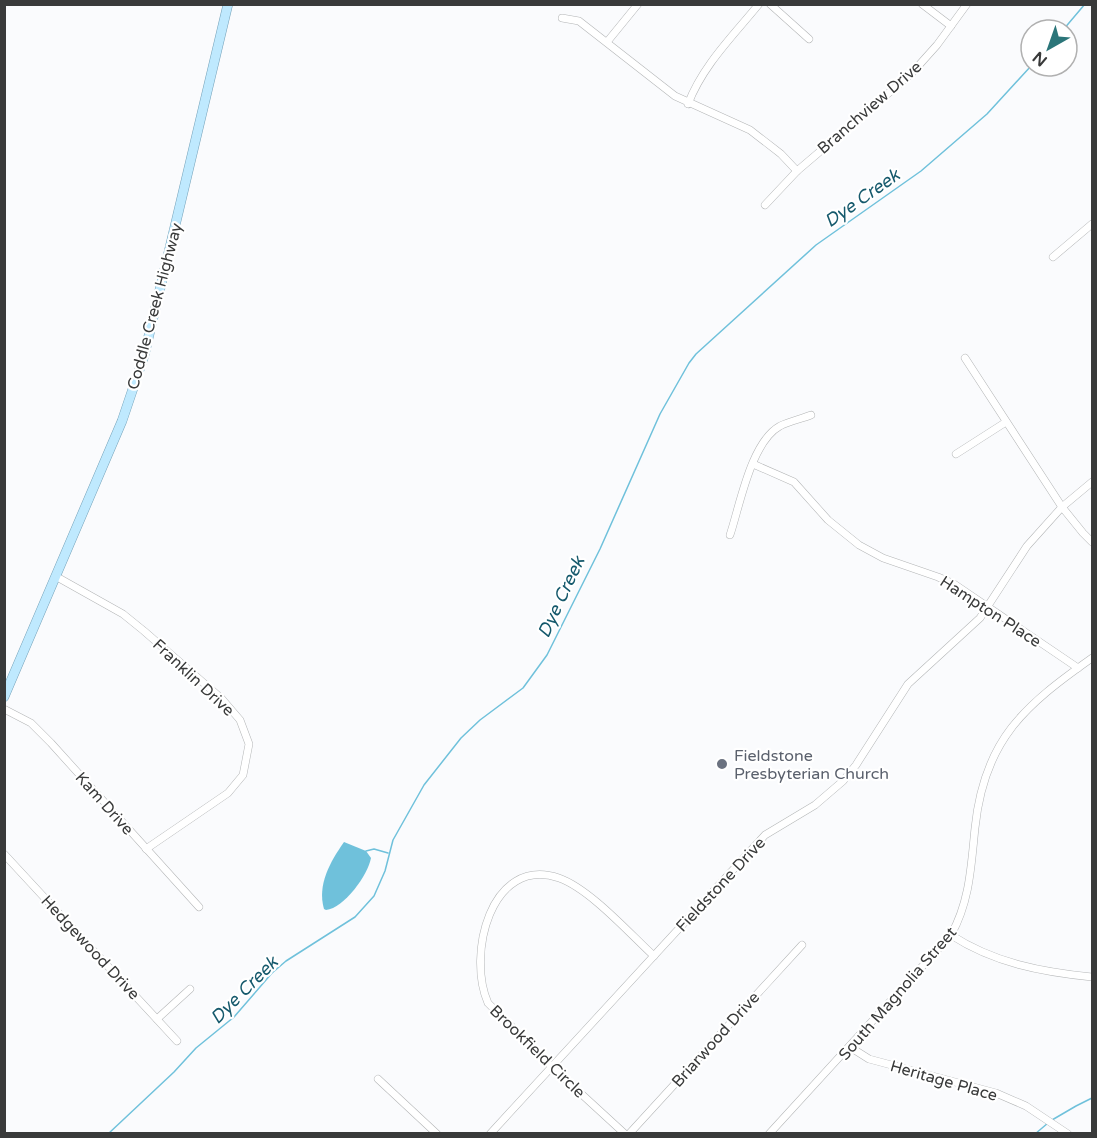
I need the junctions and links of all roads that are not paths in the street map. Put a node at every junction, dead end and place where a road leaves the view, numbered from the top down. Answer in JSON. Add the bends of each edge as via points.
{"nodes":[{"id":1,"x":228,"y":4,"type":"edge"},
{"id":2,"x":638,"y":4,"type":"edge"},
{"id":3,"x":759,"y":4,"type":"edge"},
{"id":4,"x":770,"y":4,"type":"edge"},
{"id":5,"x":922,"y":4,"type":"edge"},
{"id":6,"x":968,"y":4,"type":"edge"},
{"id":7,"x":562,"y":18,"type":"dead end"},
{"id":8,"x":951,"y":26,"type":"junction"},
{"id":9,"x":809,"y":39,"type":"dead end"},
{"id":10,"x":607,"y":42,"type":"junction"},
{"id":11,"x":688,"y":104,"type":"junction"},
{"id":12,"x":797,"y":171,"type":"junction"},
{"id":13,"x":765,"y":205,"type":"dead end"},
{"id":14,"x":1092,"y":224,"type":"edge"},
{"id":15,"x":1053,"y":257,"type":"dead end"},
{"id":16,"x":965,"y":358,"type":"dead end"},
{"id":17,"x":811,"y":415,"type":"dead end"},
{"id":18,"x":1006,"y":422,"type":"junction"},
{"id":19,"x":956,"y":454,"type":"dead end"},
{"id":20,"x":753,"y":464,"type":"junction"},
{"id":21,"x":1092,"y":482,"type":"edge"},
{"id":22,"x":1062,"y":507,"type":"junction"},
{"id":23,"x":730,"y":535,"type":"dead end"},
{"id":24,"x":1092,"y":542,"type":"edge"},
{"id":25,"x":57,"y":577,"type":"junction"},
{"id":26,"x":988,"y":607,"type":"junction"},
{"id":27,"x":1092,"y":658,"type":"edge"},
{"id":28,"x":1078,"y":668,"type":"junction"},
{"id":29,"x":4,"y":697,"type":"edge"},
{"id":30,"x":4,"y":709,"type":"edge"},
{"id":31,"x":146,"y":849,"type":"junction"},
{"id":32,"x":4,"y":854,"type":"edge"},
{"id":33,"x":199,"y":907,"type":"dead end"},
{"id":34,"x":951,"y":935,"type":"junction"},
{"id":35,"x":802,"y":945,"type":"dead end"},
{"id":36,"x":654,"y":956,"type":"junction"},
{"id":37,"x":1092,"y":977,"type":"edge"},
{"id":38,"x":190,"y":989,"type":"dead end"},
{"id":39,"x":158,"y":1019,"type":"junction"},
{"id":40,"x":177,"y":1041,"type":"dead end"},
{"id":41,"x":849,"y":1047,"type":"junction"},
{"id":42,"x":552,"y":1067,"type":"junction"},
{"id":43,"x":378,"y":1078,"type":"dead end"},
{"id":44,"x":437,"y":1134,"type":"edge"},
{"id":45,"x":490,"y":1134,"type":"edge"},
{"id":46,"x":627,"y":1134,"type":"edge"},
{"id":47,"x":770,"y":1134,"type":"edge"},
{"id":48,"x":1068,"y":1134,"type":"edge"}],
"edges":[{"from":1,"to":25,"type":"main road","name":"Coddle Creek Highway","via":[[144,356],[122,421]]},
{"from":2,"to":10,"type":"street"},
{"from":3,"to":11,"type":"street","via":[[710,63]]},
{"from":4,"to":9,"type":"street"},
{"from":5,"to":8,"type":"street"},
{"from":6,"to":8,"type":"street","name":"Branchview Drive"},
{"from":7,"to":10,"type":"street","via":[[579,21]]},
{"from":8,"to":12,"type":"street","name":"Branchview Drive","via":[[911,74]]},
{"from":10,"to":11,"type":"street"},
{"from":11,"to":12,"type":"street","via":[[750,130]]},
{"from":12,"to":13,"type":"street","name":"Branchview Drive"},
{"from":14,"to":15,"type":"street"},
{"from":16,"to":18,"type":"street"},
{"from":17,"to":20,"type":"street","via":[[779,427],[768,437]]},
{"from":18,"to":19,"type":"street"},
{"from":18,"to":22,"type":"street"},
{"from":20,"to":23,"type":"street"},
{"from":20,"to":26,"type":"street","name":"Hampton Place","via":[[795,482],[828,520],[859,545],[954,584]]},
{"from":21,"to":22,"type":"street","name":"Fieldstone Drive"},
{"from":22,"to":24,"type":"street"},
{"from":22,"to":26,"type":"street","name":"Fieldstone Drive","via":[[1027,546]]},
{"from":25,"to":29,"type":"main road","name":"Coddle Creek Highway"},
{"from":25,"to":31,"type":"street","name":"Franklin Drive","via":[[123,614],[144,631],[222,699],[240,720],[249,744],[243,776],[228,793]]},
{"from":26,"to":28,"type":"street","name":"Hampton Place"},
{"from":26,"to":36,"type":"street","name":"Fieldstone Drive","via":[[972,627],[908,684],[843,781],[815,805],[765,835]]},
{"from":27,"to":28,"type":"street","name":"South Magnolia Street"},
{"from":28,"to":34,"type":"street","name":"South Magnolia Street","via":[[1030,706],[990,764],[977,812],[966,902]]},
{"from":30,"to":31,"type":"street","name":"Kam Drive","via":[[31,723]]},
{"from":31,"to":33,"type":"street","name":"Kam Drive"},
{"from":32,"to":39,"type":"street","name":"Hedgewood Drive"},
{"from":34,"to":37,"type":"street","via":[[1020,966]]},
{"from":34,"to":41,"type":"street","name":"South Magnolia Street"},
{"from":35,"to":46,"type":"street","name":"Briarwood Drive"},
{"from":36,"to":42,"type":"street","name":"Fieldstone Drive"},
{"from":36,"to":42,"type":"street","name":"Brookfield Circle","via":[[588,896],[562,879],[531,875],[516,880],[502,892],[485,927],[483,992],[495,1012]]},
{"from":38,"to":39,"type":"street"},
{"from":39,"to":40,"type":"street","name":"Hedgewood Drive"},
{"from":41,"to":47,"type":"street","name":"South Magnolia Street"},
{"from":41,"to":48,"type":"street","name":"Heritage Place","via":[[869,1059],[996,1093],[1026,1106]]},
{"from":42,"to":45,"type":"street","name":"Fieldstone Drive"},
{"from":42,"to":46,"type":"street","name":"Brookfield Circle"},
{"from":43,"to":44,"type":"street"}]}
